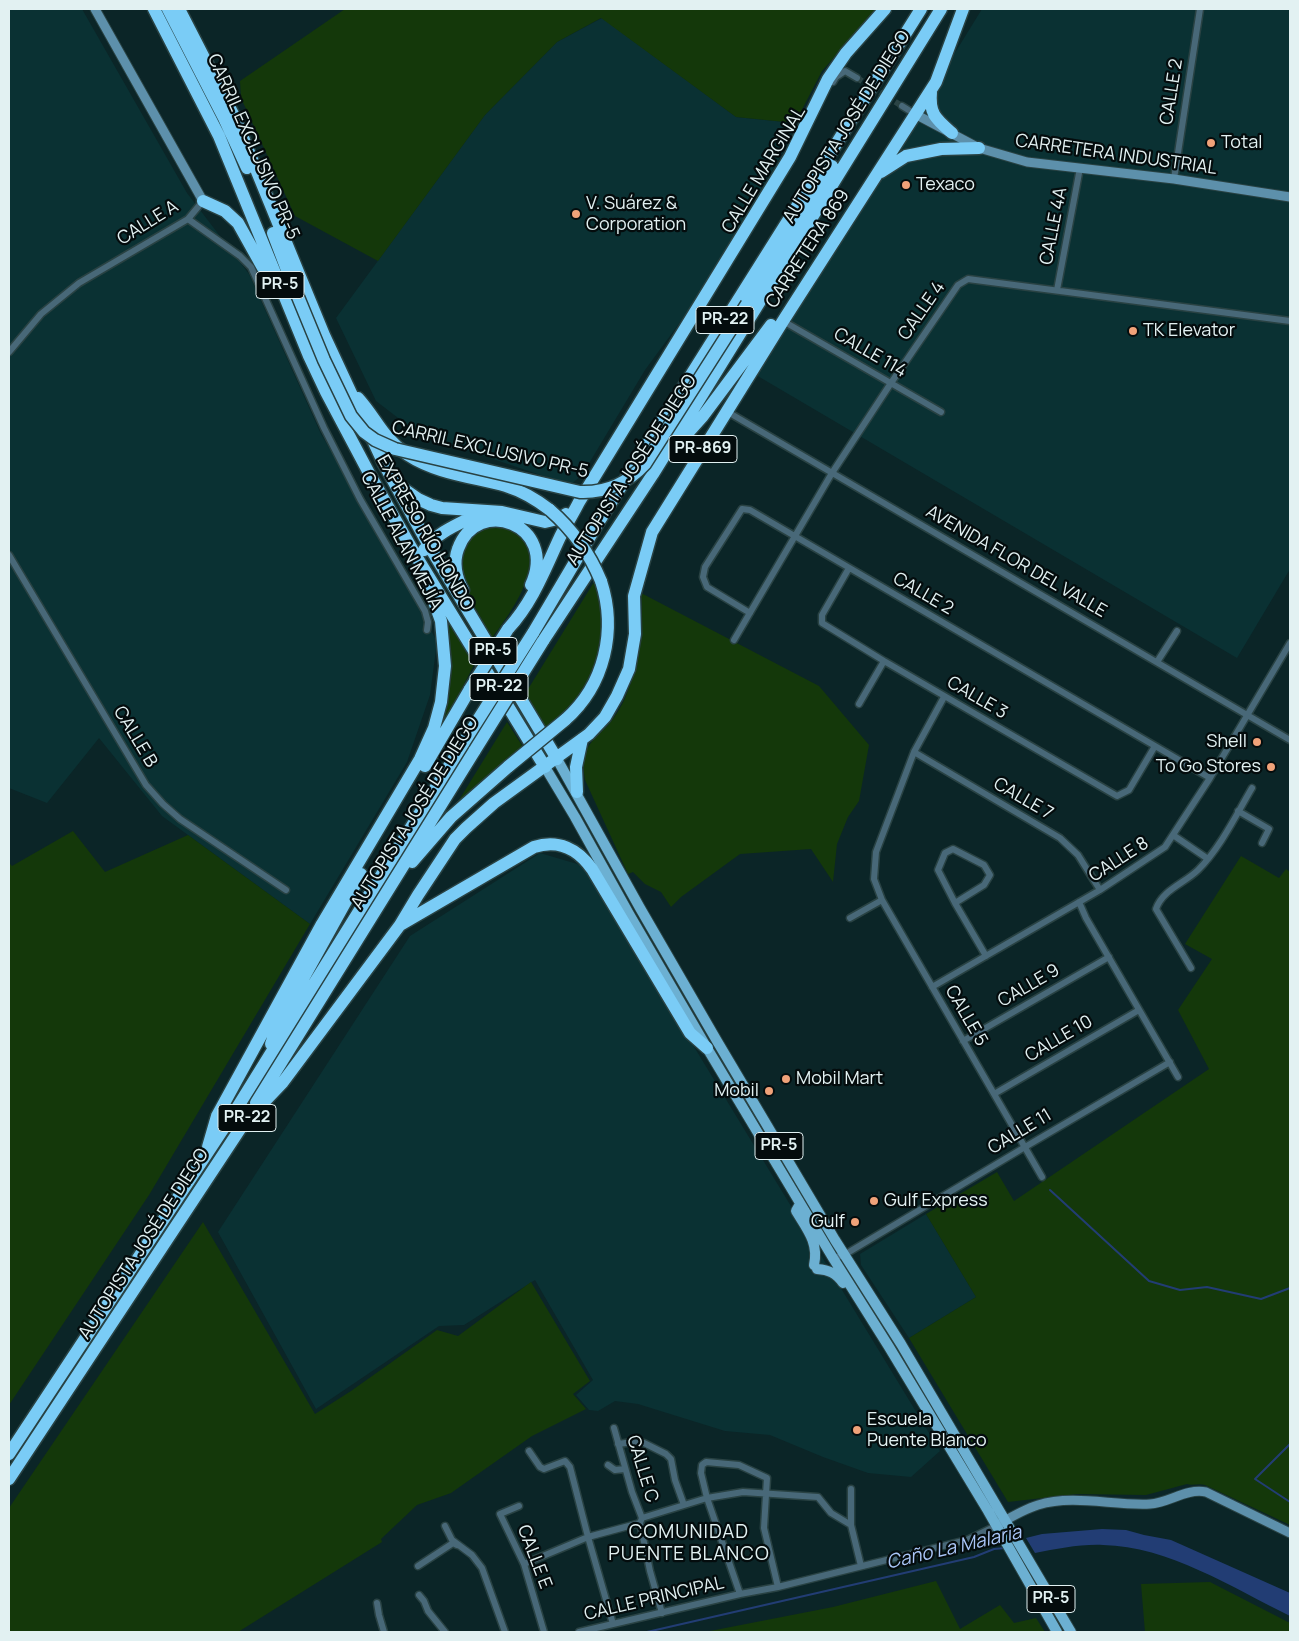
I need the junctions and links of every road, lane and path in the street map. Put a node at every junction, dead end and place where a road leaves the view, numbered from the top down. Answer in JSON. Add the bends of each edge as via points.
{"nodes":[{"id":1,"x":95,"y":9,"type":"edge"},
{"id":2,"x":154,"y":9,"type":"edge"},
{"id":3,"x":168,"y":9,"type":"edge"},
{"id":4,"x":179,"y":9,"type":"edge"},
{"id":5,"x":885,"y":9,"type":"edge"},
{"id":6,"x":891,"y":9,"type":"edge"},
{"id":7,"x":920,"y":9,"type":"edge"},
{"id":8,"x":941,"y":9,"type":"edge"},
{"id":9,"x":963,"y":9,"type":"edge"},
{"id":10,"x":1200,"y":9,"type":"edge"},
{"id":11,"x":841,"y":68,"type":"junction"},
{"id":12,"x":857,"y":78,"type":"tunnel mouth"},
{"id":13,"x":931,"y":90,"type":"junction"},
{"id":14,"x":866,"y":97,"type":"junction"},
{"id":15,"x":881,"y":104,"type":"junction"},
{"id":16,"x":902,"y":106,"type":"tunnel mouth"},
{"id":17,"x":915,"y":114,"type":"junction"},
{"id":18,"x":952,"y":133,"type":"junction"},
{"id":19,"x":979,"y":148,"type":"junction"},
{"id":20,"x":840,"y":154,"type":"junction"},
{"id":21,"x":1080,"y":168,"type":"junction"},
{"id":22,"x":876,"y":175,"type":"junction"},
{"id":23,"x":1174,"y":179,"type":"junction"},
{"id":24,"x":1290,"y":197,"type":"edge"},
{"id":25,"x":203,"y":201,"type":"junction"},
{"id":26,"x":188,"y":219,"type":"junction"},
{"id":27,"x":844,"y":224,"type":"junction"},
{"id":28,"x":1057,"y":290,"type":"junction"},
{"id":29,"x":783,"y":320,"type":"junction"},
{"id":30,"x":1290,"y":321,"type":"edge"},
{"id":31,"x":9,"y":352,"type":"edge"},
{"id":32,"x":309,"y":356,"type":"junction"},
{"id":33,"x":891,"y":382,"type":"junction"},
{"id":34,"x":344,"y":383,"type":"junction"},
{"id":35,"x":726,"y":411,"type":"junction"},
{"id":36,"x":941,"y":412,"type":"dead end"},
{"id":37,"x":832,"y":473,"type":"junction"},
{"id":38,"x":653,"y":474,"type":"junction"},
{"id":39,"x":394,"y":482,"type":"junction"},
{"id":40,"x":579,"y":502,"type":"junction"},
{"id":41,"x":484,"y":511,"type":"junction"},
{"id":42,"x":795,"y":536,"type":"junction"},
{"id":43,"x":428,"y":544,"type":"junction"},
{"id":44,"x":9,"y":555,"type":"edge"},
{"id":45,"x":419,"y":560,"type":"junction"},
{"id":46,"x":850,"y":568,"type":"junction"},
{"id":47,"x":470,"y":613,"type":"junction"},
{"id":48,"x":750,"y":613,"type":"junction"},
{"id":49,"x":508,"y":629,"type":"junction"},
{"id":50,"x":427,"y":630,"type":"dead end"},
{"id":51,"x":1177,"y":631,"type":"dead end"},
{"id":52,"x":538,"y":637,"type":"junction"},
{"id":53,"x":734,"y":640,"type":"dead end"},
{"id":54,"x":1290,"y":643,"type":"edge"},
{"id":55,"x":884,"y":661,"type":"junction"},
{"id":56,"x":1157,"y":662,"type":"junction"},
{"id":57,"x":944,"y":697,"type":"junction"},
{"id":58,"x":859,"y":704,"type":"dead end"},
{"id":59,"x":1247,"y":715,"type":"junction"},
{"id":60,"x":582,"y":739,"type":"junction"},
{"id":61,"x":1290,"y":740,"type":"edge"},
{"id":62,"x":1155,"y":746,"type":"junction"},
{"id":63,"x":914,"y":752,"type":"junction"},
{"id":64,"x":557,"y":759,"type":"junction"},
{"id":65,"x":545,"y":767,"type":"junction"},
{"id":66,"x":1210,"y":778,"type":"junction"},
{"id":67,"x":1252,"y":788,"type":"dead end"},
{"id":68,"x":577,"y":792,"type":"junction"},
{"id":69,"x":1238,"y":811,"type":"junction"},
{"id":70,"x":1173,"y":835,"type":"junction"},
{"id":71,"x":1262,"y":843,"type":"dead end"},
{"id":72,"x":1208,"y":859,"type":"junction"},
{"id":73,"x":392,"y":884,"type":"junction"},
{"id":74,"x":286,"y":890,"type":"dead end"},
{"id":75,"x":1100,"y":890,"type":"junction"},
{"id":76,"x":882,"y":900,"type":"junction"},
{"id":77,"x":1079,"y":902,"type":"junction"},
{"id":78,"x":955,"y":903,"type":"junction"},
{"id":79,"x":850,"y":918,"type":"dead end"},
{"id":80,"x":400,"y":925,"type":"junction"},
{"id":81,"x":650,"y":950,"type":"junction"},
{"id":82,"x":986,"y":956,"type":"junction"},
{"id":83,"x":1109,"y":957,"type":"junction"},
{"id":84,"x":1191,"y":968,"type":"dead end"},
{"id":85,"x":932,"y":987,"type":"junction"},
{"id":86,"x":699,"y":1010,"type":"junction"},
{"id":87,"x":1139,"y":1010,"type":"junction"},
{"id":88,"x":963,"y":1041,"type":"junction"},
{"id":89,"x":707,"y":1048,"type":"junction"},
{"id":90,"x":1170,"y":1062,"type":"junction"},
{"id":91,"x":263,"y":1066,"type":"junction"},
{"id":92,"x":1178,"y":1076,"type":"dead end"},
{"id":93,"x":994,"y":1094,"type":"junction"},
{"id":94,"x":242,"y":1125,"type":"junction"},
{"id":95,"x":1025,"y":1146,"type":"junction"},
{"id":96,"x":204,"y":1160,"type":"junction"},
{"id":97,"x":1042,"y":1177,"type":"dead end"},
{"id":98,"x":800,"y":1204,"type":"junction"},
{"id":99,"x":844,"y":1255,"type":"junction"},
{"id":100,"x":832,"y":1258,"type":"junction"},
{"id":101,"x":852,"y":1289,"type":"junction"},
{"id":102,"x":614,"y":1428,"type":"dead end"},
{"id":103,"x":618,"y":1444,"type":"junction"},
{"id":104,"x":529,"y":1451,"type":"dead end"},
{"id":105,"x":9,"y":1454,"type":"edge"},
{"id":106,"x":608,"y":1465,"type":"dead end"},
{"id":107,"x":625,"y":1469,"type":"junction"},
{"id":108,"x":9,"y":1478,"type":"edge"},
{"id":109,"x":851,"y":1489,"type":"dead end"},
{"id":110,"x":765,"y":1494,"type":"junction"},
{"id":111,"x":707,"y":1498,"type":"junction"},
{"id":112,"x":684,"y":1505,"type":"junction"},
{"id":113,"x":520,"y":1506,"type":"dead end"},
{"id":114,"x":641,"y":1521,"type":"junction"},
{"id":115,"x":851,"y":1525,"type":"junction"},
{"id":116,"x":445,"y":1526,"type":"dead end"},
{"id":117,"x":1003,"y":1528,"type":"junction"},
{"id":118,"x":1290,"y":1533,"type":"edge"},
{"id":119,"x":588,"y":1536,"type":"junction"},
{"id":120,"x":458,"y":1546,"type":"junction"},
{"id":121,"x":524,"y":1564,"type":"junction"},
{"id":122,"x":418,"y":1566,"type":"dead end"},
{"id":123,"x":861,"y":1566,"type":"junction"},
{"id":124,"x":1027,"y":1569,"type":"junction"},
{"id":125,"x":778,"y":1587,"type":"junction"},
{"id":126,"x":740,"y":1594,"type":"junction"},
{"id":127,"x":419,"y":1595,"type":"dead end"},
{"id":128,"x":377,"y":1603,"type":"dead end"},
{"id":129,"x":662,"y":1613,"type":"junction"},
{"id":130,"x":613,"y":1624,"type":"junction"},
{"id":131,"x":384,"y":1632,"type":"edge"},
{"id":132,"x":445,"y":1632,"type":"edge"},
{"id":133,"x":505,"y":1632,"type":"edge"},
{"id":134,"x":544,"y":1632,"type":"edge"},
{"id":135,"x":579,"y":1632,"type":"edge"},
{"id":136,"x":1057,"y":1632,"type":"edge"},
{"id":137,"x":1071,"y":1632,"type":"edge"}],
"edges":[{"from":1,"to":25,"type":"street","name":"CALLE A"},
{"from":2,"to":32,"type":"highway","name":"EXPRESO RÍO HONDO","number":"PR-5","via":[[219,136]]},
{"from":3,"to":20,"type":"highway","name":"CARRIL EXCLUSIVO PR-5","bridge":true,"via":[[246,165],[342,400],[357,424],[370,436],[395,448],[580,492],[613,487],[645,464]]},
{"from":4,"to":34,"type":"highway","name":"EXPRESO RÍO HONDO","number":"PR-5","via":[[235,118]]},
{"from":5,"to":11,"type":"highway","via":[[855,42]]},
{"from":6,"to":11,"type":"highway"},
{"from":7,"to":14,"type":"highway","name":"AUTOPISTA JOSÉ DE DIEGO","number":"PR-22"},
{"from":8,"to":15,"type":"highway","name":"AUTOPISTA JOSÉ DE DIEGO","number":"PR-22"},
{"from":9,"to":13,"type":"highway","name":"CARRETERA 869"},
{"from":10,"to":23,"type":"street","name":"CALLE 2"},
{"from":11,"to":12,"type":"street"},
{"from":11,"to":40,"type":"highway","name":"CALLE MARGINAL","via":[[824,86],[790,157]]},
{"from":13,"to":17,"type":"highway","name":"CARRETERA 869"},
{"from":13,"to":18,"type":"highway","via":[[933,113]]},
{"from":14,"to":20,"type":"highway"},
{"from":14,"to":52,"type":"highway","name":"AUTOPISTA JOSÉ DE DIEGO","number":"PR-22","via":[[603,515]]},
{"from":15,"to":20,"type":"highway"},
{"from":15,"to":38,"type":"highway","name":"AUTOPISTA JOSÉ DE DIEGO","number":"PR-22"},
{"from":16,"to":17,"type":"street"},
{"from":17,"to":18,"type":"street","name":"CARRETERA INDUSTRIAL","number":"PR-869"},
{"from":17,"to":22,"type":"highway","name":"CARRETERA 869"},
{"from":18,"to":19,"type":"street","name":"CARRETERA INDUSTRIAL","number":"PR-869"},
{"from":19,"to":21,"type":"street","name":"CARRETERA INDUSTRIAL","number":"PR-869","via":[[1027,162]]},
{"from":19,"to":22,"type":"highway","number":"PR-869","via":[[941,149],[906,156]]},
{"from":21,"to":23,"type":"street","name":"CARRETERA INDUSTRIAL","number":"PR-869"},
{"from":21,"to":28,"type":"street","name":"CALLE 4A"},
{"from":22,"to":27,"type":"highway","name":"CARRETERA 869","number":"PR-869"},
{"from":23,"to":24,"type":"street","name":"CARRETERA INDUSTRIAL","number":"PR-869"},
{"from":25,"to":26,"type":"street","name":"CALLE A"},
{"from":25,"to":32,"type":"highway","via":[[225,211],[238,223]]},
{"from":26,"to":31,"type":"street","name":"CALLE A","via":[[79,284],[41,314]]},
{"from":26,"to":50,"type":"street","name":"CALLE ALAN MEJÍA","via":[[251,267],[324,428],[425,611]]},
{"from":27,"to":29,"type":"highway","name":"CARRETERA 869","number":"PR-869"},
{"from":27,"to":38,"type":"highway","via":[[819,254],[754,349]]},
{"from":28,"to":30,"type":"street","name":"CALLE 4"},
{"from":28,"to":33,"type":"street","name":"CALLE 4","via":[[968,279],[958,285]]},
{"from":29,"to":33,"type":"street","name":"CALLE 114"},
{"from":29,"to":35,"type":"highway","name":"CARRETERA 869","number":"PR-869"},
{"from":32,"to":45,"type":"highway","name":"EXPRESO RÍO HONDO","number":"PR-5","via":[[370,475]]},
{"from":33,"to":36,"type":"street","name":"CALLE 114"},
{"from":33,"to":37,"type":"street","name":"CALLE 4"},
{"from":34,"to":39,"type":"highway","name":"EXPRESO RÍO HONDO","number":"PR-5"},
{"from":34,"to":73,"type":"highway","bridge":true,"via":[[364,405],[382,433],[408,455],[438,469],[514,489],[550,510],[592,559],[605,593],[608,621],[599,674],[580,705],[451,816]]},
{"from":35,"to":37,"type":"street","name":"AVENIDA FLOR DEL VALLE"},
{"from":35,"to":60,"type":"highway","name":"CARRETERA 869","number":"PR-869","via":[[652,532],[634,596],[635,634],[629,669],[605,717]]},
{"from":37,"to":42,"type":"street","name":"CALLE 4"},
{"from":37,"to":56,"type":"street","name":"AVENIDA FLOR DEL VALLE"},
{"from":38,"to":52,"type":"highway","name":"AUTOPISTA JOSÉ DE DIEGO","number":"PR-22"},
{"from":39,"to":41,"type":"highway","via":[[431,505],[450,510]]},
{"from":39,"to":43,"type":"highway","name":"EXPRESO RÍO HONDO","number":"PR-5"},
{"from":40,"to":41,"type":"highway","via":[[558,519],[545,522]]},
{"from":40,"to":49,"type":"highway","name":"CALLE MARGINAL","via":[[541,581]]},
{"from":41,"to":43,"type":"highway"},
{"from":42,"to":46,"type":"street","name":"CALLE 2"},
{"from":42,"to":48,"type":"street","name":"CALLE 4"},
{"from":42,"to":48,"type":"street","name":"CALLE 2","via":[[750,510],[742,509],[705,567],[703,577],[707,586]]},
{"from":43,"to":45,"type":"highway"},
{"from":43,"to":47,"type":"highway","name":"EXPRESO RÍO HONDO","number":"PR-5"},
{"from":44,"to":74,"type":"street","name":"CALLE B","via":[[146,785],[180,819]]},
{"from":45,"to":65,"type":"highway","name":"EXPRESO RÍO HONDO","number":"PR-5"},
{"from":45,"to":96,"type":"highway","via":[[443,633],[444,676],[434,728],[420,760],[318,931],[217,1116]]},
{"from":46,"to":55,"type":"street","name":"CALLE 3","via":[[822,614],[822,623]]},
{"from":46,"to":62,"type":"street","name":"CALLE 2"},
{"from":47,"to":49,"type":"highway","via":[[469,602],[456,571],[458,547],[480,524],[496,521],[512,524],[530,538],[537,564],[532,583]]},
{"from":47,"to":64,"type":"highway","name":"EXPRESO RÍO HONDO","number":"PR-5"},
{"from":48,"to":53,"type":"street","name":"CALLE 4"},
{"from":49,"to":91,"type":"highway","bridge":true,"via":[[378,843],[279,1022]]},
{"from":51,"to":56,"type":"street"},
{"from":52,"to":73,"type":"highway","name":"AUTOPISTA JOSÉ DE DIEGO","number":"PR-22","bridge":true,"via":[[475,750]]},
{"from":52,"to":91,"type":"highway","name":"AUTOPISTA JOSÉ DE DIEGO","number":"PR-22","bridge":true,"via":[[464,742]]},
{"from":54,"to":59,"type":"street","name":"CALLE 8"},
{"from":55,"to":57,"type":"street","name":"CALLE 3"},
{"from":55,"to":58,"type":"street"},
{"from":56,"to":59,"type":"street","name":"AVENIDA FLOR DEL VALLE"},
{"from":57,"to":62,"type":"street","name":"CALLE 3","via":[[1117,796],[1129,790]]},
{"from":57,"to":63,"type":"street","name":"CALLE 5"},
{"from":59,"to":61,"type":"street","name":"AVENIDA FLOR DEL VALLE"},
{"from":59,"to":66,"type":"street","name":"CALLE 8"},
{"from":60,"to":64,"type":"highway","name":"CARRETERA 869","number":"PR-869"},
{"from":60,"to":68,"type":"highway","via":[[576,767]]},
{"from":62,"to":66,"type":"street","name":"CALLE 2"},
{"from":63,"to":75,"type":"street","name":"CALLE 7","via":[[1060,838],[1078,855]]},
{"from":63,"to":76,"type":"street","name":"CALLE 5","via":[[876,852],[874,879]]},
{"from":64,"to":65,"type":"highway","name":"CARRETERA 869"},
{"from":64,"to":68,"type":"main road","number":"PR-5"},
{"from":65,"to":80,"type":"highway","name":"CARRETERA 869","via":[[494,803],[466,828]]},
{"from":65,"to":81,"type":"main road","number":"PR-5"},
{"from":66,"to":70,"type":"street","name":"CALLE 8"},
{"from":67,"to":69,"type":"street"},
{"from":68,"to":86,"type":"main road","number":"PR-5"},
{"from":69,"to":71,"type":"street","via":[[1269,829]]},
{"from":69,"to":72,"type":"street"},
{"from":70,"to":72,"type":"street"},
{"from":70,"to":75,"type":"street","name":"CALLE 8","via":[[1165,847]]},
{"from":72,"to":84,"type":"street","via":[[1159,900],[1156,909]]},
{"from":73,"to":94,"type":"highway","name":"AUTOPISTA JOSÉ DE DIEGO","number":"PR-22"},
{"from":75,"to":77,"type":"street","name":"CALLE 8"},
{"from":76,"to":79,"type":"street"},
{"from":76,"to":85,"type":"street","name":"CALLE 5"},
{"from":77,"to":82,"type":"street","name":"CALLE 8"},
{"from":77,"to":83,"type":"street"},
{"from":78,"to":78,"type":"street","via":[[938,870],[945,853],[953,849],[984,865],[990,875],[984,885]]},
{"from":78,"to":82,"type":"street"},
{"from":80,"to":89,"type":"highway","via":[[534,847],[552,844],[567,847],[581,855],[592,868],[690,1033]]},
{"from":80,"to":94,"type":"highway","name":"CARRETERA 869","via":[[283,1082]]},
{"from":81,"to":86,"type":"main road","via":[[660,958],[690,1006]]},
{"from":81,"to":89,"type":"main road","number":"PR-5"},
{"from":82,"to":85,"type":"street","name":"CALLE 8"},
{"from":83,"to":87,"type":"street"},
{"from":83,"to":88,"type":"street","name":"CALLE 9"},
{"from":85,"to":88,"type":"street","name":"CALLE 5"},
{"from":86,"to":99,"type":"main road","number":"PR-5"},
{"from":87,"to":90,"type":"street"},
{"from":87,"to":93,"type":"street","name":"CALLE 10"},
{"from":88,"to":93,"type":"street","name":"CALLE 5"},
{"from":89,"to":98,"type":"main road","number":"PR-5"},
{"from":90,"to":92,"type":"street"},
{"from":90,"to":95,"type":"street","name":"CALLE 11"},
{"from":91,"to":96,"type":"highway","name":"AUTOPISTA JOSÉ DE DIEGO","number":"PR-22"},
{"from":93,"to":95,"type":"street","name":"CALLE 5"},
{"from":94,"to":108,"type":"highway","name":"AUTOPISTA JOSÉ DE DIEGO","number":"PR-22"},
{"from":95,"to":97,"type":"street","name":"CALLE 5"},
{"from":95,"to":99,"type":"street","name":"CALLE 11"},
{"from":96,"to":105,"type":"highway","name":"AUTOPISTA JOSÉ DE DIEGO","number":"PR-22"},
{"from":98,"to":100,"type":"main road","number":"PR-5"},
{"from":98,"to":101,"type":"main road","via":[[796,1210],[814,1243],[816,1267],[834,1273]]},
{"from":99,"to":100,"type":"street","name":"CALLE 11"},
{"from":99,"to":117,"type":"main road","number":"PR-5","via":[[901,1344]]},
{"from":100,"to":101,"type":"main road","number":"PR-5"},
{"from":101,"to":117,"type":"main road","number":"PR-5"},
{"from":102,"to":103,"type":"street","name":"CALLE C"},
{"from":103,"to":107,"type":"street","name":"CALLE C"},
{"from":103,"to":112,"type":"street","via":[[644,1443],[666,1454],[671,1460]]},
{"from":104,"to":119,"type":"street","via":[[544,1469],[565,1461],[570,1467]]},
{"from":106,"to":107,"type":"street","via":[[615,1470]]},
{"from":107,"to":114,"type":"street","name":"CALLE C"},
{"from":109,"to":115,"type":"street"},
{"from":110,"to":111,"type":"street","via":[[743,1492]]},
{"from":110,"to":111,"type":"street","via":[[767,1478],[739,1465],[706,1462],[701,1473]]},
{"from":110,"to":115,"type":"street","via":[[818,1497],[831,1513]]},
{"from":110,"to":125,"type":"street","via":[[764,1528]]},
{"from":111,"to":112,"type":"street"},
{"from":111,"to":126,"type":"street"},
{"from":112,"to":114,"type":"street"},
{"from":113,"to":121,"type":"street","name":"CALLE E","via":[[500,1514]]},
{"from":114,"to":119,"type":"street"},
{"from":114,"to":129,"type":"street","name":"CALLE C"},
{"from":115,"to":123,"type":"street"},
{"from":116,"to":120,"type":"street"},
{"from":117,"to":118,"type":"street","via":[[1037,1505],[1077,1501],[1151,1504],[1197,1490]]},
{"from":117,"to":123,"type":"street","name":"CALLE PRINCIPAL"},
{"from":117,"to":124,"type":"main road","number":"PR-5"},
{"from":119,"to":121,"type":"street"},
{"from":119,"to":130,"type":"street"},
{"from":120,"to":122,"type":"street","via":[[453,1543]]},
{"from":120,"to":133,"type":"street","via":[[472,1555],[482,1568]]},
{"from":121,"to":134,"type":"street","name":"CALLE E"},
{"from":123,"to":125,"type":"street","name":"CALLE PRINCIPAL"},
{"from":124,"to":136,"type":"main road","number":"PR-5"},
{"from":124,"to":137,"type":"main road","number":"PR-5"},
{"from":125,"to":126,"type":"street","name":"CALLE PRINCIPAL"},
{"from":126,"to":129,"type":"street","name":"CALLE PRINCIPAL"},
{"from":127,"to":132,"type":"street"},
{"from":128,"to":131,"type":"street"},
{"from":129,"to":130,"type":"street","name":"CALLE PRINCIPAL"},
{"from":130,"to":135,"type":"street","name":"CALLE PRINCIPAL"}]}
